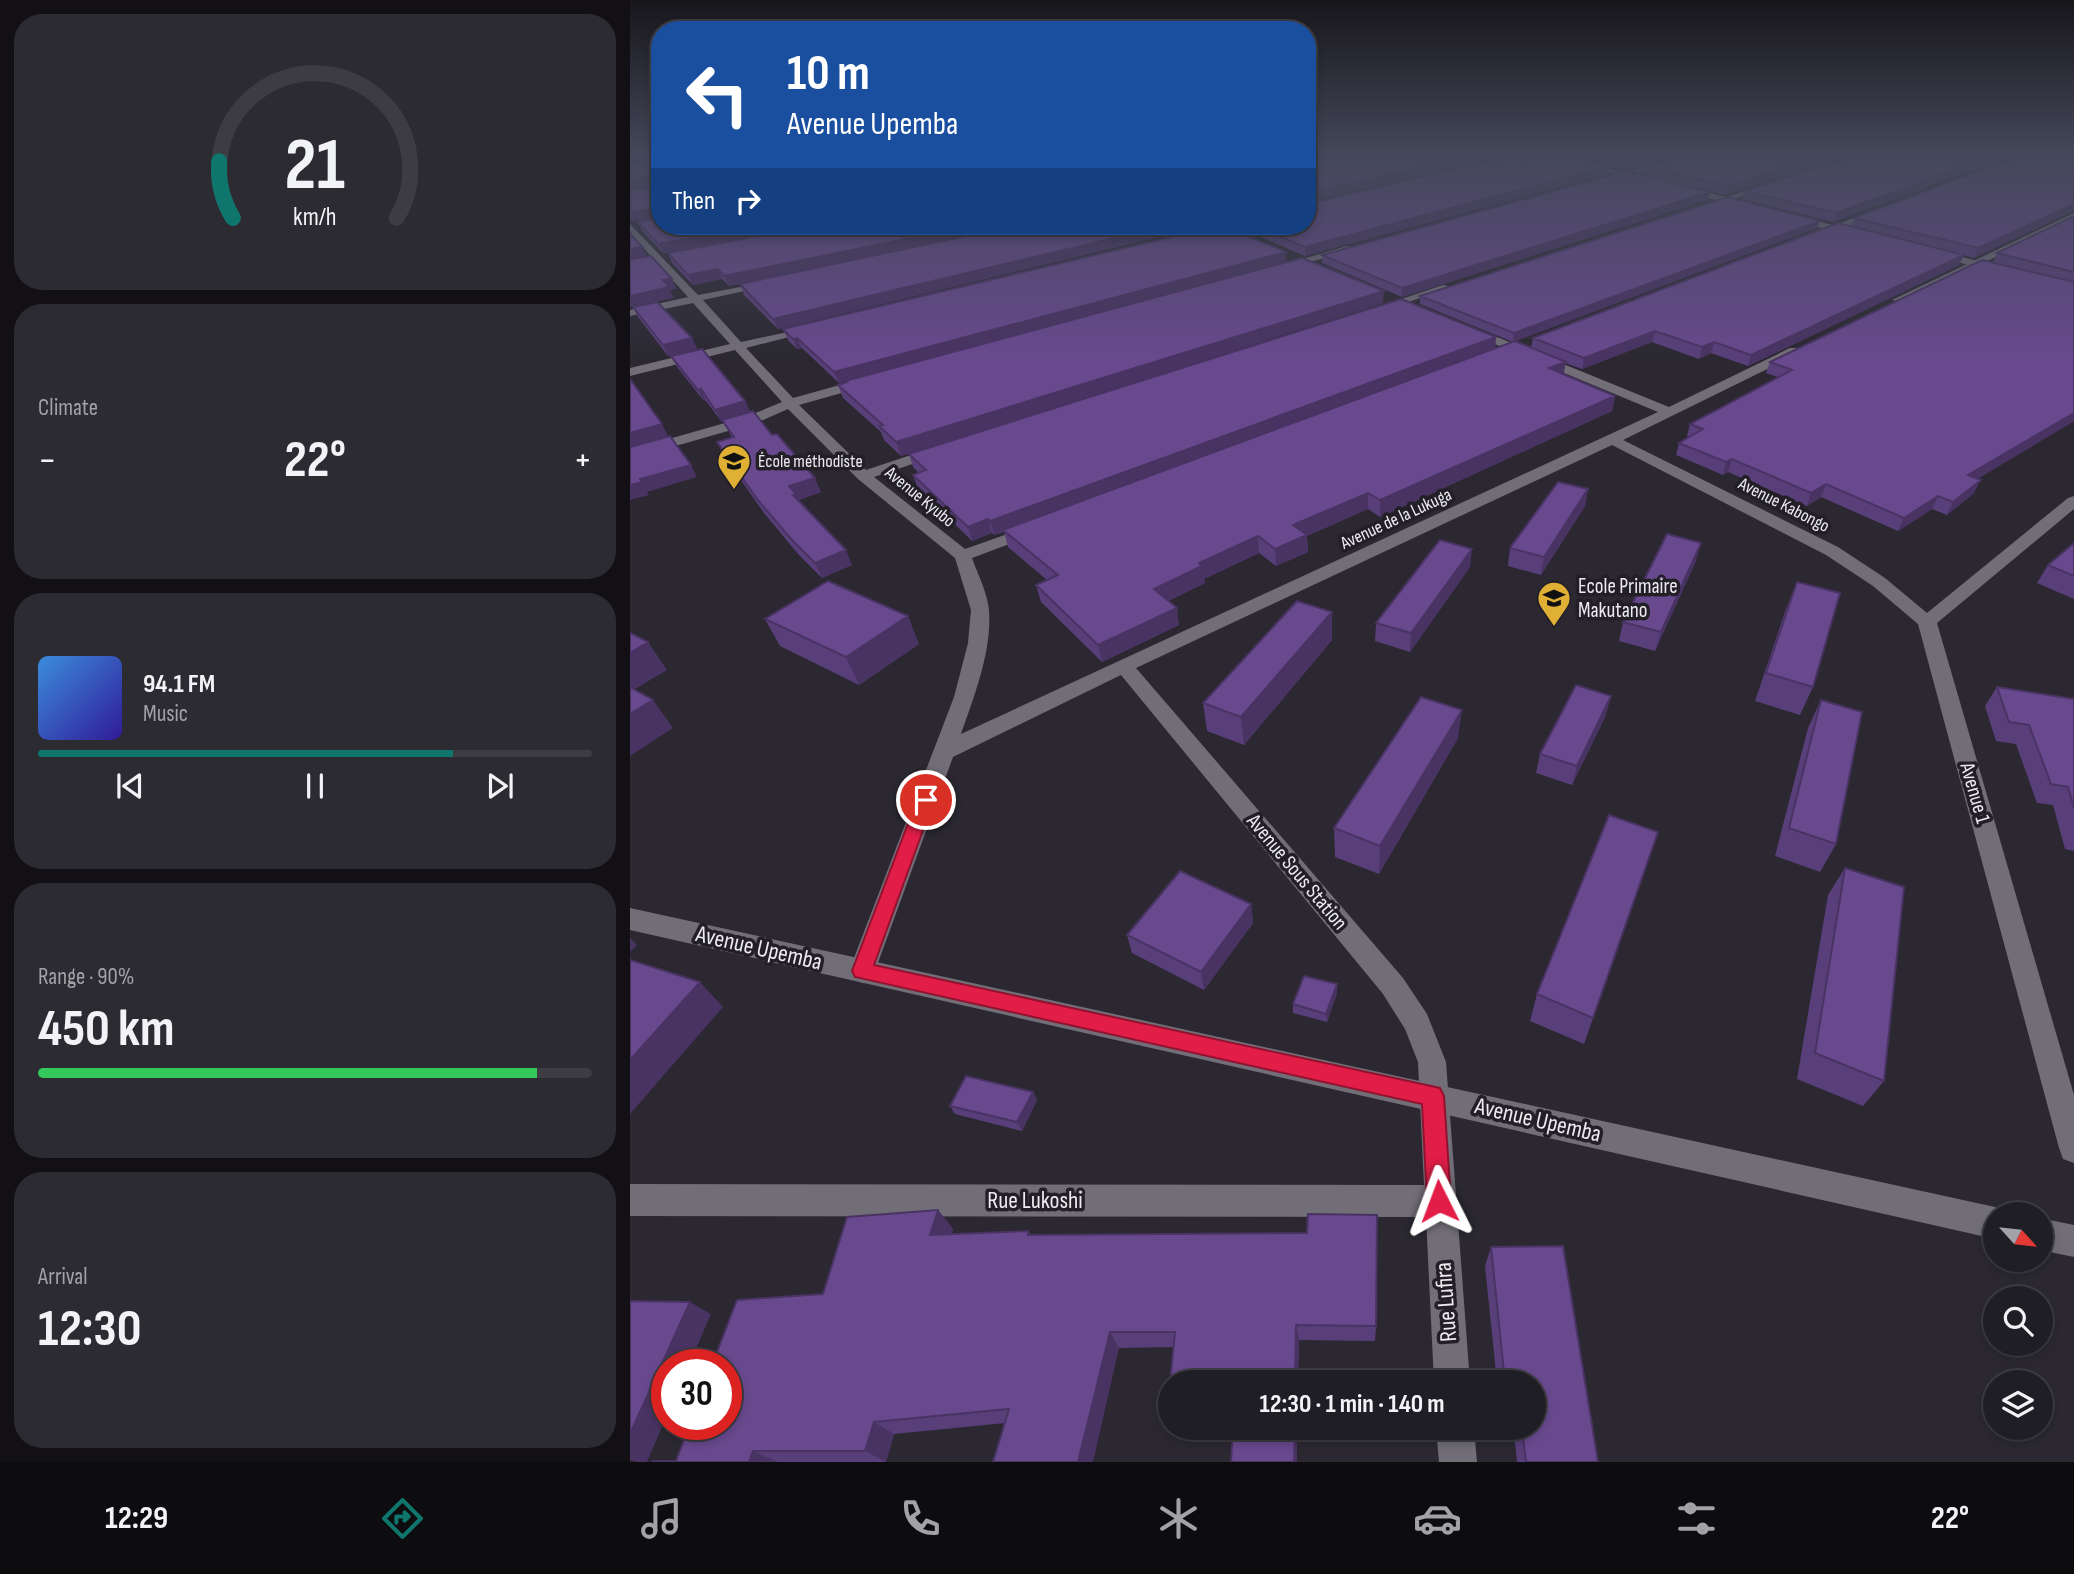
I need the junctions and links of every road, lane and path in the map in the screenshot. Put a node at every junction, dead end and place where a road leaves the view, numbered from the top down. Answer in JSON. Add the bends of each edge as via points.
{"nodes":[{"id":1,"x":1814,"y":223,"type":"edge"},
{"id":2,"x":1845,"y":223,"type":"edge"},
{"id":3,"x":2059,"y":223,"type":"edge"},
{"id":4,"x":633,"y":227,"type":"edge"},
{"id":5,"x":1832,"y":228,"type":"junction"},
{"id":6,"x":1807,"y":238,"type":"edge"},
{"id":7,"x":1871,"y":238,"type":"edge"},
{"id":8,"x":1358,"y":246,"type":"edge"},
{"id":9,"x":1281,"y":251,"type":"edge"},
{"id":10,"x":1923,"y":251,"type":"edge"},
{"id":11,"x":1304,"y":260,"type":"junction"},
{"id":12,"x":1975,"y":263,"type":"junction"},
{"id":13,"x":1265,"y":271,"type":"edge"},
{"id":14,"x":1328,"y":271,"type":"edge"},
{"id":15,"x":2012,"y":273,"type":"edge"},
{"id":16,"x":776,"y":281,"type":"edge"},
{"id":17,"x":1464,"y":282,"type":"edge"},
{"id":18,"x":1375,"y":292,"type":"edge"},
{"id":19,"x":695,"y":299,"type":"junction"},
{"id":20,"x":1399,"y":303,"type":"junction"},
{"id":21,"x":1877,"y":311,"type":"edge"},
{"id":22,"x":1423,"y":312,"type":"edge"},
{"id":23,"x":630,"y":313,"type":"edge"},
{"id":24,"x":1360,"y":315,"type":"edge"},
{"id":25,"x":819,"y":326,"type":"edge"},
{"id":26,"x":1458,"y":326,"type":"edge"},
{"id":27,"x":738,"y":345,"type":"junction"},
{"id":28,"x":1524,"y":346,"type":"junction"},
{"id":29,"x":1804,"y":346,"type":"edge"},
{"id":30,"x":1492,"y":358,"type":"edge"},
{"id":31,"x":630,"y":372,"type":"edge"},
{"id":32,"x":882,"y":377,"type":"edge"},
{"id":33,"x":790,"y":403,"type":"junction"},
{"id":34,"x":1669,"y":412,"type":"junction"},
{"id":35,"x":1612,"y":440,"type":"junction"},
{"id":36,"x":954,"y":446,"type":"edge"},
{"id":37,"x":630,"y":455,"type":"edge"},
{"id":38,"x":863,"y":475,"type":"junction"},
{"id":39,"x":2074,"y":501,"type":"edge"},
{"id":40,"x":1053,"y":522,"type":"edge"},
{"id":41,"x":962,"y":556,"type":"junction"},
{"id":42,"x":1927,"y":622,"type":"junction"},
{"id":43,"x":1124,"y":666,"type":"junction"},
{"id":44,"x":944,"y":752,"type":"junction"},
{"id":45,"x":630,"y":919,"type":"edge"},
{"id":46,"x":862,"y":971,"type":"junction"},
{"id":47,"x":1433,"y":1096,"type":"junction"},
{"id":48,"x":2074,"y":1148,"type":"edge"},
{"id":49,"x":630,"y":1200,"type":"edge"},
{"id":50,"x":1439,"y":1201,"type":"junction"},
{"id":51,"x":1983,"y":1220,"type":"edge"},
{"id":52,"x":2053,"y":1237,"type":"edge"},
{"id":53,"x":2074,"y":1241,"type":"edge"},
{"id":54,"x":1451,"y":1370,"type":"edge"},
{"id":55,"x":1456,"y":1440,"type":"edge"},
{"id":56,"x":1458,"y":1462,"type":"edge"}],
"edges":[{"from":1,"to":5,"type":"street"},
{"from":2,"to":5,"type":"street"},
{"from":3,"to":12,"type":"street"},
{"from":4,"to":19,"type":"street","name":"Avenue Kyubo"},
{"from":5,"to":6,"type":"street"},
{"from":5,"to":7,"type":"street"},
{"from":8,"to":11,"type":"street"},
{"from":9,"to":11,"type":"street"},
{"from":10,"to":12,"type":"street"},
{"from":11,"to":13,"type":"street"},
{"from":11,"to":14,"type":"street"},
{"from":12,"to":15,"type":"street"},
{"from":12,"to":21,"type":"street"},
{"from":16,"to":19,"type":"street"},
{"from":17,"to":20,"type":"street"},
{"from":18,"to":20,"type":"street"},
{"from":19,"to":23,"type":"street"},
{"from":19,"to":27,"type":"street","name":"Avenue Kyubo"},
{"from":20,"to":22,"type":"street"},
{"from":20,"to":24,"type":"street"},
{"from":25,"to":27,"type":"street"},
{"from":26,"to":28,"type":"street"},
{"from":27,"to":31,"type":"street"},
{"from":27,"to":33,"type":"street","name":"Avenue Kyubo"},
{"from":28,"to":30,"type":"street"},
{"from":28,"to":34,"type":"street"},
{"from":29,"to":34,"type":"street","name":"Avenue de la Lukuga"},
{"from":32,"to":33,"type":"street"},
{"from":33,"to":37,"type":"street","via":[[751,420]]},
{"from":33,"to":38,"type":"street","name":"Avenue Kyubo"},
{"from":34,"to":35,"type":"street","name":"Avenue de la Lukuga"},
{"from":35,"to":42,"type":"street","name":"Avenue Kabongo","via":[[1832,551]]},
{"from":35,"to":43,"type":"street","name":"Avenue de la Lukuga"},
{"from":36,"to":38,"type":"street"},
{"from":38,"to":41,"type":"street","name":"Avenue Kyubo"},
{"from":39,"to":42,"type":"street"},
{"from":40,"to":41,"type":"street"},
{"from":41,"to":44,"type":"street","name":"Avenue Kyubo","via":[[980,610],[977,643]]},
{"from":42,"to":48,"type":"street","name":"Avenue 1"},
{"from":43,"to":44,"type":"street","name":"Avenue de la Lukuga"},
{"from":43,"to":47,"type":"street","name":"Avenue Sous Station","via":[[1393,986],[1417,1023],[1433,1062]]},
{"from":44,"to":46,"type":"street"},
{"from":45,"to":46,"type":"street","name":"Avenue Upemba"},
{"from":46,"to":47,"type":"street","name":"Avenue Upemba"},
{"from":47,"to":50,"type":"street","name":"Rue Lufira"},
{"from":47,"to":51,"type":"street","name":"Avenue Upemba"},
{"from":49,"to":50,"type":"street","name":"Rue Lukoshi"},
{"from":50,"to":54,"type":"street","name":"Rue Lufira"},
{"from":52,"to":53,"type":"street"},
{"from":55,"to":56,"type":"street"}]}
